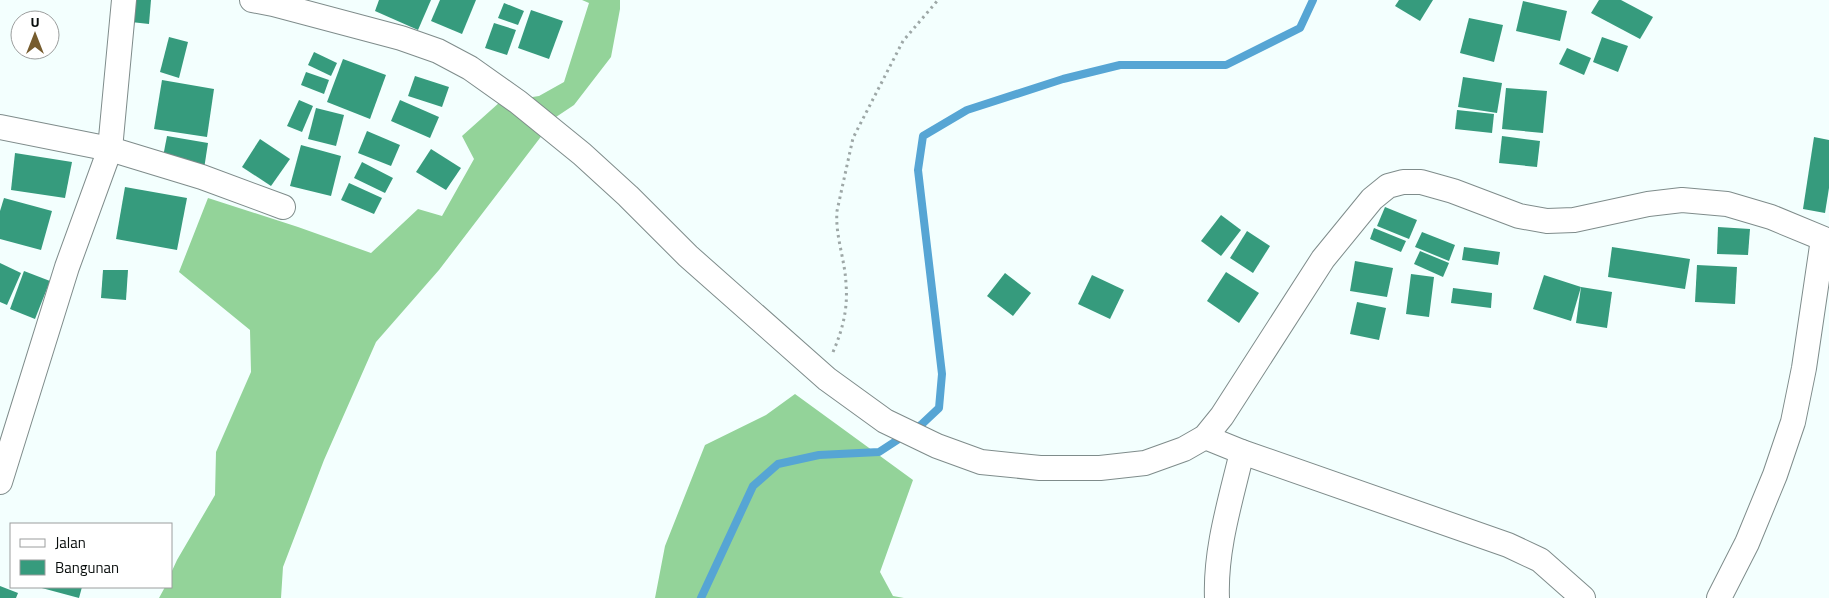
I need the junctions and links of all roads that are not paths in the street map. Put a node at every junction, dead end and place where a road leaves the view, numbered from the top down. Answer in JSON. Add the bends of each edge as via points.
{"nodes":[{"id":1,"x":124,"y":0,"type":"edge"},
{"id":2,"x":252,"y":0,"type":"edge"},
{"id":3,"x":0,"y":127,"type":"edge"},
{"id":4,"x":110,"y":150,"type":"junction"},
{"id":5,"x":283,"y":207,"type":"dead end"},
{"id":6,"x":1826,"y":240,"type":"edge"},
{"id":7,"x":1205,"y":437,"type":"junction"},
{"id":8,"x":1242,"y":452,"type":"junction"},
{"id":9,"x":0,"y":482,"type":"edge"},
{"id":10,"x":1217,"y":598,"type":"edge"},
{"id":11,"x":1583,"y":598,"type":"edge"},
{"id":12,"x":1719,"y":598,"type":"edge"}],
"edges":[{"from":1,"to":4,"type":"street"},
{"from":2,"to":7,"type":"street","via":[[402,38],[438,51],[470,68],[582,154],[688,256],[817,371],[885,421],[937,446],[981,462],[1040,468],[1100,468],[1145,463],[1184,449]]},
{"from":3,"to":4,"type":"street"},
{"from":4,"to":5,"type":"street","via":[[202,177]]},
{"from":4,"to":9,"type":"street","via":[[68,267]]},
{"from":6,"to":7,"type":"street","via":[[1771,217],[1727,204],[1682,200],[1574,220],[1547,221],[1519,216],[1421,182],[1388,186],[1372,199],[1323,259]]},
{"from":6,"to":12,"type":"street","via":[[1793,422],[1747,544]]},
{"from":7,"to":8,"type":"street"},
{"from":8,"to":10,"type":"street","via":[[1224,528]]},
{"from":8,"to":11,"type":"street","via":[[1508,545],[1540,560]]}]}
